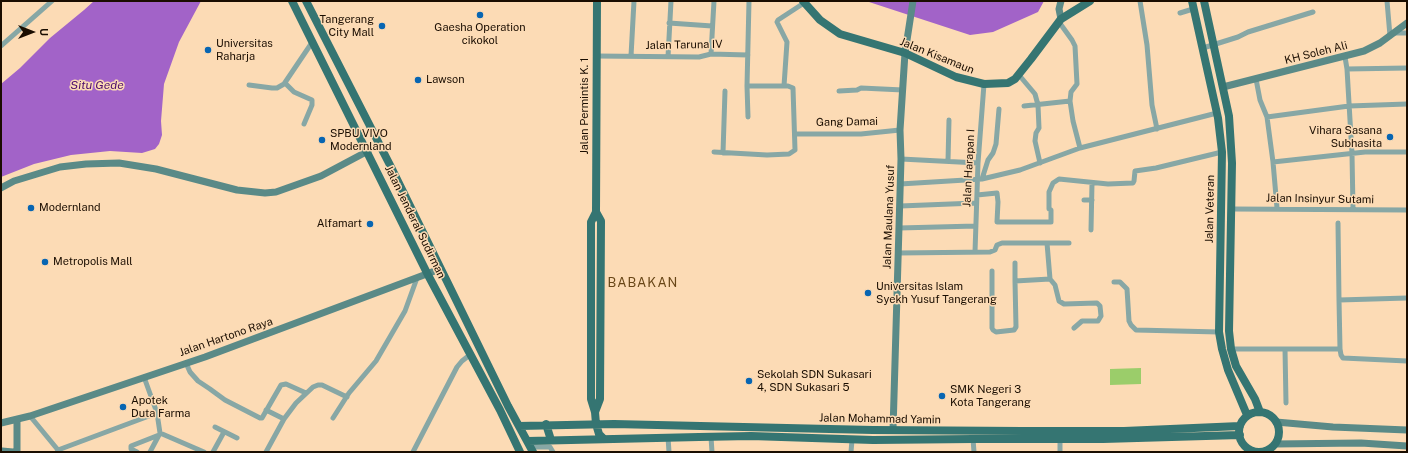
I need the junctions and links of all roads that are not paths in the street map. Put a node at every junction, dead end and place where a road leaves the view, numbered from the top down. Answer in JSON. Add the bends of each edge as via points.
{"nodes":[{"id":1,"x":52,"y":1,"type":"edge"},
{"id":2,"x":292,"y":1,"type":"edge"},
{"id":3,"x":306,"y":1,"type":"edge"},
{"id":4,"x":597,"y":1,"type":"edge"},
{"id":5,"x":634,"y":1,"type":"edge"},
{"id":6,"x":671,"y":1,"type":"edge"},
{"id":7,"x":714,"y":1,"type":"edge"},
{"id":8,"x":749,"y":1,"type":"edge"},
{"id":9,"x":913,"y":1,"type":"edge"},
{"id":10,"x":1061,"y":1,"type":"edge"},
{"id":11,"x":1090,"y":1,"type":"edge"},
{"id":12,"x":1140,"y":1,"type":"edge"},
{"id":13,"x":1204,"y":1,"type":"edge"},
{"id":14,"x":1387,"y":1,"type":"edge"},
{"id":15,"x":804,"y":2,"type":"edge"},
{"id":16,"x":1192,"y":5,"type":"edge"},
{"id":17,"x":1313,"y":12,"type":"dead end"},
{"id":18,"x":1180,"y":13,"type":"dead end"},
{"id":19,"x":1060,"y":20,"type":"junction"},
{"id":20,"x":1407,"y":22,"type":"edge"},
{"id":21,"x":670,"y":23,"type":"junction"},
{"id":22,"x":712,"y":26,"type":"junction"},
{"id":23,"x":1407,"y":33,"type":"edge"},
{"id":24,"x":1392,"y":34,"type":"junction"},
{"id":25,"x":313,"y":41,"type":"junction"},
{"id":26,"x":1214,"y":45,"type":"junction"},
{"id":27,"x":1,"y":46,"type":"edge"},
{"id":28,"x":1202,"y":48,"type":"junction"},
{"id":29,"x":905,"y":53,"type":"junction"},
{"id":30,"x":711,"y":54,"type":"junction"},
{"id":31,"x":748,"y":55,"type":"junction"},
{"id":32,"x":596,"y":56,"type":"junction"},
{"id":33,"x":631,"y":56,"type":"junction"},
{"id":34,"x":668,"y":57,"type":"junction"},
{"id":35,"x":1345,"y":57,"type":"junction"},
{"id":36,"x":1407,"y":68,"type":"edge"},
{"id":37,"x":1347,"y":69,"type":"junction"},
{"id":38,"x":1019,"y":75,"type":"junction"},
{"id":39,"x":1256,"y":79,"type":"junction"},
{"id":40,"x":284,"y":83,"type":"junction"},
{"id":41,"x":984,"y":84,"type":"junction"},
{"id":42,"x":249,"y":85,"type":"dead end"},
{"id":43,"x":748,"y":86,"type":"junction"},
{"id":44,"x":784,"y":86,"type":"junction"},
{"id":45,"x":1223,"y":87,"type":"junction"},
{"id":46,"x":903,"y":90,"type":"junction"},
{"id":47,"x":725,"y":91,"type":"dead end"},
{"id":48,"x":839,"y":91,"type":"dead end"},
{"id":49,"x":1070,"y":101,"type":"junction"},
{"id":50,"x":1407,"y":104,"type":"edge"},
{"id":51,"x":1038,"y":105,"type":"junction"},
{"id":52,"x":1024,"y":106,"type":"dead end"},
{"id":53,"x":1349,"y":106,"type":"junction"},
{"id":54,"x":999,"y":109,"type":"dead end"},
{"id":55,"x":1217,"y":113,"type":"junction"},
{"id":56,"x":748,"y":117,"type":"dead end"},
{"id":57,"x":1267,"y":117,"type":"junction"},
{"id":58,"x":949,"y":120,"type":"dead end"},
{"id":59,"x":304,"y":124,"type":"dead end"},
{"id":60,"x":1157,"y":129,"type":"junction"},
{"id":61,"x":900,"y":130,"type":"junction"},
{"id":62,"x":795,"y":134,"type":"junction"},
{"id":63,"x":1080,"y":148,"type":"junction"},
{"id":64,"x":368,"y":151,"type":"junction"},
{"id":65,"x":714,"y":152,"type":"dead end"},
{"id":66,"x":1222,"y":152,"type":"junction"},
{"id":67,"x":1407,"y":152,"type":"edge"},
{"id":68,"x":723,"y":153,"type":"junction"},
{"id":69,"x":1352,"y":154,"type":"junction"},
{"id":70,"x":901,"y":159,"type":"junction"},
{"id":71,"x":948,"y":161,"type":"junction"},
{"id":72,"x":1273,"y":162,"type":"junction"},
{"id":73,"x":978,"y":163,"type":"junction"},
{"id":74,"x":1040,"y":163,"type":"junction"},
{"id":75,"x":980,"y":179,"type":"junction"},
{"id":76,"x":1092,"y":183,"type":"junction"},
{"id":77,"x":900,"y":184,"type":"junction"},
{"id":78,"x":1,"y":188,"type":"edge"},
{"id":79,"x":976,"y":195,"type":"junction"},
{"id":80,"x":1084,"y":200,"type":"dead end"},
{"id":81,"x":1092,"y":200,"type":"junction"},
{"id":82,"x":976,"y":203,"type":"junction"},
{"id":83,"x":900,"y":206,"type":"junction"},
{"id":84,"x":1277,"y":208,"type":"junction"},
{"id":85,"x":1232,"y":209,"type":"junction"},
{"id":86,"x":1353,"y":210,"type":"junction"},
{"id":87,"x":1407,"y":210,"type":"edge"},
{"id":88,"x":1338,"y":223,"type":"dead end"},
{"id":89,"x":976,"y":226,"type":"junction"},
{"id":90,"x":899,"y":228,"type":"junction"},
{"id":91,"x":1091,"y":230,"type":"dead end"},
{"id":92,"x":1046,"y":243,"type":"junction"},
{"id":93,"x":1068,"y":243,"type":"dead end"},
{"id":94,"x":975,"y":252,"type":"junction"},
{"id":95,"x":898,"y":253,"type":"junction"},
{"id":96,"x":1014,"y":263,"type":"dead end"},
{"id":97,"x":440,"y":269,"type":"junction"},
{"id":98,"x":992,"y":271,"type":"dead end"},
{"id":99,"x":428,"y":274,"type":"junction"},
{"id":100,"x":417,"y":278,"type":"junction"},
{"id":101,"x":1230,"y":278,"type":"junction"},
{"id":102,"x":1050,"y":279,"type":"junction"},
{"id":103,"x":1220,"y":279,"type":"junction"},
{"id":104,"x":1015,"y":281,"type":"junction"},
{"id":105,"x":1114,"y":282,"type":"dead end"},
{"id":106,"x":1407,"y":298,"type":"edge"},
{"id":107,"x":1339,"y":300,"type":"junction"},
{"id":108,"x":1074,"y":328,"type":"dead end"},
{"id":109,"x":1219,"y":332,"type":"junction"},
{"id":110,"x":1232,"y":349,"type":"junction"},
{"id":111,"x":1285,"y":349,"type":"junction"},
{"id":112,"x":1340,"y":349,"type":"junction"},
{"id":113,"x":471,"y":354,"type":"junction"},
{"id":114,"x":1407,"y":361,"type":"edge"},
{"id":115,"x":186,"y":363,"type":"junction"},
{"id":116,"x":144,"y":377,"type":"junction"},
{"id":117,"x":306,"y":393,"type":"junction"},
{"id":118,"x":347,"y":397,"type":"junction"},
{"id":119,"x":1286,"y":403,"type":"dead end"},
{"id":120,"x":266,"y":410,"type":"junction"},
{"id":121,"x":1260,"y":412,"type":"junction"},
{"id":122,"x":157,"y":414,"type":"junction"},
{"id":123,"x":30,"y":416,"type":"junction"},
{"id":124,"x":1247,"y":416,"type":"junction"},
{"id":125,"x":334,"y":418,"type":"dead end"},
{"id":126,"x":17,"y":419,"type":"junction"},
{"id":127,"x":284,"y":419,"type":"junction"},
{"id":128,"x":1276,"y":422,"type":"junction"},
{"id":129,"x":1,"y":423,"type":"edge"},
{"id":130,"x":546,"y":424,"type":"junction"},
{"id":131,"x":596,"y":424,"type":"junction"},
{"id":132,"x":519,"y":426,"type":"junction"},
{"id":133,"x":1240,"y":426,"type":"junction"},
{"id":134,"x":215,"y":427,"type":"dead end"},
{"id":135,"x":893,"y":430,"type":"junction"},
{"id":136,"x":1407,"y":430,"type":"edge"},
{"id":137,"x":224,"y":432,"type":"junction"},
{"id":138,"x":160,"y":434,"type":"junction"},
{"id":139,"x":1240,"y":435,"type":"junction"},
{"id":140,"x":668,"y":437,"type":"junction"},
{"id":141,"x":711,"y":437,"type":"junction"},
{"id":142,"x":237,"y":438,"type":"dead end"},
{"id":143,"x":604,"y":439,"type":"junction"},
{"id":144,"x":974,"y":439,"type":"junction"},
{"id":145,"x":1060,"y":439,"type":"junction"},
{"id":146,"x":551,"y":440,"type":"junction"},
{"id":147,"x":852,"y":440,"type":"junction"},
{"id":148,"x":1407,"y":446,"type":"edge"},
{"id":149,"x":531,"y":447,"type":"edge"},
{"id":150,"x":1273,"y":448,"type":"edge"},
{"id":151,"x":1,"y":451,"type":"edge"},
{"id":152,"x":57,"y":451,"type":"edge"},
{"id":153,"x":13,"y":452,"type":"edge"},
{"id":154,"x":17,"y":452,"type":"edge"},
{"id":155,"x":137,"y":452,"type":"edge"},
{"id":156,"x":150,"y":452,"type":"edge"},
{"id":157,"x":204,"y":452,"type":"edge"},
{"id":158,"x":213,"y":452,"type":"edge"},
{"id":159,"x":266,"y":452,"type":"edge"},
{"id":160,"x":413,"y":452,"type":"edge"},
{"id":161,"x":520,"y":452,"type":"edge"},
{"id":162,"x":553,"y":452,"type":"edge"},
{"id":163,"x":669,"y":452,"type":"edge"},
{"id":164,"x":712,"y":452,"type":"edge"},
{"id":165,"x":851,"y":452,"type":"edge"},
{"id":166,"x":974,"y":452,"type":"edge"},
{"id":167,"x":1060,"y":452,"type":"edge"},
{"id":168,"x":1258,"y":452,"type":"edge"}],
"edges":[{"from":1,"to":27,"type":"street"},
{"from":2,"to":25,"type":"main road","name":"Jalan Jenderal Sudirman"},
{"from":3,"to":97,"type":"main road","name":"Jalan Jenderal Sudirman"},
{"from":4,"to":32,"type":"main road","name":"Jalan Permintis K. 1"},
{"from":5,"to":33,"type":"street"},
{"from":6,"to":21,"type":"street"},
{"from":7,"to":22,"type":"street"},
{"from":8,"to":31,"type":"street"},
{"from":9,"to":29,"type":"street","name":"Jalan Maulana Yusuf"},
{"from":10,"to":19,"type":"street"},
{"from":11,"to":19,"type":"main road","name":"Jalan Kisamaun"},
{"from":12,"to":60,"type":"street"},
{"from":13,"to":26,"type":"main road","name":"Jalan Veteran"},
{"from":14,"to":24,"type":"street"},
{"from":15,"to":29,"type":"main road","name":"Jalan Kisamaun","via":[[820,20],[840,34]]},
{"from":15,"to":44,"type":"street","via":[[777,22],[787,42]]},
{"from":16,"to":18,"type":"street"},
{"from":16,"to":28,"type":"main road","name":"Jalan Veteran"},
{"from":17,"to":26,"type":"street"},
{"from":19,"to":38,"type":"main road","name":"Jalan Kisamaun"},
{"from":19,"to":49,"type":"street","via":[[1075,46],[1077,84],[1071,92]]},
{"from":20,"to":24,"type":"street","name":"KH Soleh Ali"},
{"from":21,"to":22,"type":"street"},
{"from":21,"to":34,"type":"street"},
{"from":22,"to":30,"type":"street"},
{"from":23,"to":24,"type":"street"},
{"from":24,"to":35,"type":"street","name":"KH Soleh Ali","via":[[1371,49]]},
{"from":25,"to":40,"type":"street"},
{"from":25,"to":64,"type":"main road","name":"Jalan Jenderal Sudirman"},
{"from":26,"to":28,"type":"street"},
{"from":26,"to":45,"type":"main road","name":"Jalan Veteran"},
{"from":28,"to":55,"type":"main road","name":"Jalan Veteran"},
{"from":29,"to":41,"type":"main road","name":"Jalan Kisamaun","via":[[956,77]]},
{"from":29,"to":46,"type":"street","name":"Jalan Maulana Yusuf"},
{"from":30,"to":31,"type":"street","name":"Jalan Taruna IV"},
{"from":30,"to":34,"type":"street","name":"Jalan Taruna IV","via":[[698,57]]},
{"from":31,"to":43,"type":"street"},
{"from":32,"to":33,"type":"street","name":"Jalan Taruna IV"},
{"from":32,"to":131,"type":"main road","name":"Jalan Permintis K. 1","via":[[596,212],[591,222],[591,399]]},
{"from":33,"to":34,"type":"street","name":"Jalan Taruna IV"},
{"from":35,"to":37,"type":"street"},
{"from":35,"to":39,"type":"street","name":"KH Soleh Ali"},
{"from":36,"to":37,"type":"street"},
{"from":37,"to":53,"type":"street"},
{"from":38,"to":41,"type":"main road","name":"Jalan Kisamaun","via":[[1008,83]]},
{"from":38,"to":51,"type":"street","via":[[1034,93]]},
{"from":39,"to":45,"type":"street","name":"KH Soleh Ali"},
{"from":39,"to":57,"type":"street"},
{"from":40,"to":42,"type":"street","via":[[278,88]]},
{"from":40,"to":59,"type":"street","via":[[294,92],[312,100]]},
{"from":41,"to":73,"type":"street","name":"Jalan Harapan I"},
{"from":43,"to":44,"type":"street"},
{"from":43,"to":56,"type":"street"},
{"from":44,"to":62,"type":"street","via":[[794,90]]},
{"from":45,"to":85,"type":"main road","name":"Jalan Veteran","via":[[1229,116]]},
{"from":46,"to":48,"type":"street","via":[[861,88]]},
{"from":46,"to":61,"type":"street","name":"Jalan Maulana Yusuf"},
{"from":47,"to":68,"type":"street"},
{"from":49,"to":51,"type":"street"},
{"from":49,"to":63,"type":"street"},
{"from":50,"to":53,"type":"street"},
{"from":51,"to":52,"type":"street"},
{"from":51,"to":74,"type":"street","via":[[1039,128],[1035,141]]},
{"from":53,"to":57,"type":"street"},
{"from":53,"to":69,"type":"street"},
{"from":54,"to":75,"type":"street","via":[[996,144]]},
{"from":55,"to":60,"type":"street"},
{"from":55,"to":66,"type":"main road","name":"Jalan Veteran"},
{"from":57,"to":72,"type":"street"},
{"from":58,"to":71,"type":"street"},
{"from":60,"to":63,"type":"street"},
{"from":61,"to":62,"type":"street","name":"Gang Damai","via":[[861,134]]},
{"from":61,"to":70,"type":"street","name":"Jalan Maulana Yusuf"},
{"from":62,"to":68,"type":"street","via":[[795,150],[789,154]]},
{"from":63,"to":74,"type":"street"},
{"from":64,"to":78,"type":"street","via":[[317,178],[276,192],[237,190],[119,163],[60,167],[14,181]]},
{"from":64,"to":99,"type":"main road","name":"Jalan Jenderal Sudirman"},
{"from":65,"to":68,"type":"street"},
{"from":66,"to":76,"type":"street","via":[[1135,171],[1133,183]]},
{"from":66,"to":103,"type":"main road","name":"Jalan Veteran"},
{"from":67,"to":69,"type":"street"},
{"from":69,"to":72,"type":"street"},
{"from":69,"to":86,"type":"street"},
{"from":70,"to":71,"type":"street"},
{"from":70,"to":77,"type":"street","name":"Jalan Maulana Yusuf"},
{"from":71,"to":73,"type":"street"},
{"from":72,"to":84,"type":"street"},
{"from":73,"to":75,"type":"street","name":"Jalan Harapan I"},
{"from":74,"to":75,"type":"street"},
{"from":75,"to":77,"type":"street"},
{"from":75,"to":79,"type":"street","name":"Jalan Harapan I"},
{"from":76,"to":79,"type":"street","via":[[1059,179],[1054,181],[1049,192],[1048,210],[1051,210],[1051,222],[997,222],[997,193]]},
{"from":76,"to":81,"type":"street"},
{"from":77,"to":83,"type":"street","name":"Jalan Maulana Yusuf"},
{"from":79,"to":82,"type":"street","name":"Jalan Harapan I"},
{"from":80,"to":81,"type":"street"},
{"from":81,"to":91,"type":"street"},
{"from":82,"to":83,"type":"street"},
{"from":82,"to":89,"type":"street","name":"Jalan Harapan I"},
{"from":83,"to":90,"type":"street","name":"Jalan Maulana Yusuf"},
{"from":84,"to":85,"type":"street","name":"Jalan Insinyur Sutami"},
{"from":84,"to":86,"type":"street","name":"Jalan Insinyur Sutami"},
{"from":85,"to":101,"type":"main road","name":"Jalan Veteran"},
{"from":86,"to":87,"type":"street","name":"Jalan Insinyur Sutami"},
{"from":88,"to":107,"type":"street"},
{"from":89,"to":90,"type":"street"},
{"from":89,"to":94,"type":"street","name":"Jalan Harapan I"},
{"from":90,"to":95,"type":"street","name":"Jalan Maulana Yusuf"},
{"from":92,"to":93,"type":"street"},
{"from":92,"to":94,"type":"street","via":[[1002,243],[993,251]]},
{"from":92,"to":102,"type":"street"},
{"from":94,"to":95,"type":"street"},
{"from":95,"to":135,"type":"street","name":"Jalan Maulana Yusuf"},
{"from":96,"to":104,"type":"street"},
{"from":97,"to":99,"type":"street","name":"Jalan Hartono Raya"},
{"from":97,"to":132,"type":"main road","name":"Jalan Jenderal Sudirman"},
{"from":98,"to":104,"type":"street","via":[[992,328],[996,332],[1014,330],[1016,327]]},
{"from":99,"to":100,"type":"street","name":"Jalan Hartono Raya"},
{"from":99,"to":113,"type":"main road","name":"Jalan Jenderal Sudirman"},
{"from":100,"to":115,"type":"street","name":"Jalan Hartono Raya"},
{"from":100,"to":118,"type":"street","via":[[404,311],[376,361]]},
{"from":101,"to":103,"type":"main road"},
{"from":101,"to":110,"type":"main road","name":"Jalan Veteran","via":[[1229,331]]},
{"from":102,"to":104,"type":"street"},
{"from":102,"to":108,"type":"street","via":[[1055,283],[1061,303],[1099,304],[1101,316],[1098,321],[1082,321]]},
{"from":103,"to":109,"type":"main road","name":"Jalan Veteran"},
{"from":105,"to":109,"type":"street","via":[[1120,282],[1127,288],[1129,321],[1136,330]]},
{"from":106,"to":107,"type":"street"},
{"from":107,"to":112,"type":"street"},
{"from":109,"to":124,"type":"main road","name":"Jalan Veteran","via":[[1228,370]]},
{"from":110,"to":111,"type":"street"},
{"from":110,"to":121,"type":"main road","name":"Jalan Veteran","via":[[1236,366]]},
{"from":111,"to":112,"type":"street"},
{"from":111,"to":119,"type":"street"},
{"from":112,"to":114,"type":"street","via":[[1341,356],[1347,359]]},
{"from":113,"to":160,"type":"street","via":[[457,367]]},
{"from":113,"to":161,"type":"main road","name":"Jalan Jenderal Sudirman"},
{"from":115,"to":116,"type":"street","name":"Jalan Hartono Raya"},
{"from":115,"to":120,"type":"street","via":[[198,381],[225,400],[260,418]]},
{"from":116,"to":122,"type":"street"},
{"from":116,"to":123,"type":"street","name":"Jalan Hartono Raya"},
{"from":117,"to":118,"type":"street","via":[[313,386],[322,385]]},
{"from":117,"to":120,"type":"street","via":[[281,385]]},
{"from":117,"to":127,"type":"street"},
{"from":118,"to":125,"type":"street"},
{"from":120,"to":127,"type":"street"},
{"from":121,"to":124,"type":"main road"},
{"from":121,"to":128,"type":"main road","via":[[1268,414]]},
{"from":122,"to":138,"type":"street"},
{"from":122,"to":152,"type":"street"},
{"from":123,"to":126,"type":"street","name":"Jalan Hartono Raya"},
{"from":123,"to":152,"type":"street"},
{"from":124,"to":133,"type":"main road"},
{"from":126,"to":129,"type":"street","name":"Jalan Hartono Raya"},
{"from":126,"to":154,"type":"street"},
{"from":127,"to":159,"type":"street"},
{"from":128,"to":136,"type":"street"},
{"from":128,"to":150,"type":"main road","via":[[1279,429]]},
{"from":130,"to":131,"type":"main road","name":"Jalan Mohammad Yamin"},
{"from":130,"to":132,"type":"main road","name":"Jalan Mohammad Yamin"},
{"from":130,"to":146,"type":"main road"},
{"from":131,"to":135,"type":"main road","name":"Jalan Mohammad Yamin"},
{"from":131,"to":143,"type":"main road","name":"Jalan Permintis K. 1","via":[[599,434]]},
{"from":132,"to":149,"type":"main road","name":"Jalan Jenderal Sudirman"},
{"from":133,"to":135,"type":"main road","name":"Jalan Mohammad Yamin","via":[[1124,431]]},
{"from":133,"to":139,"type":"main road"},
{"from":134,"to":137,"type":"street"},
{"from":137,"to":142,"type":"street"},
{"from":137,"to":158,"type":"street"},
{"from":138,"to":155,"type":"street","via":[[131,446]]},
{"from":138,"to":156,"type":"street"},
{"from":138,"to":157,"type":"street"},
{"from":139,"to":145,"type":"main road","name":"Jalan Mohammad Yamin"},
{"from":139,"to":168,"type":"main road","via":[[1243,443]]},
{"from":140,"to":141,"type":"main road","name":"Jalan Mohammad Yamin"},
{"from":140,"to":143,"type":"main road","name":"Jalan Mohammad Yamin"},
{"from":140,"to":163,"type":"street"},
{"from":141,"to":147,"type":"main road","name":"Jalan Mohammad Yamin"},
{"from":141,"to":164,"type":"street"},
{"from":143,"to":146,"type":"main road","name":"Jalan Mohammad Yamin"},
{"from":144,"to":145,"type":"main road","name":"Jalan Mohammad Yamin"},
{"from":144,"to":147,"type":"main road","name":"Jalan Mohammad Yamin"},
{"from":144,"to":166,"type":"street"},
{"from":145,"to":167,"type":"street"},
{"from":146,"to":149,"type":"main road","name":"Jalan Mohammad Yamin"},
{"from":147,"to":165,"type":"street"},
{"from":148,"to":150,"type":"street","via":[[1361,443]]},
{"from":149,"to":162,"type":"street","via":[[550,447]]},
{"from":150,"to":168,"type":"main road"},
{"from":151,"to":153,"type":"street"}]}
